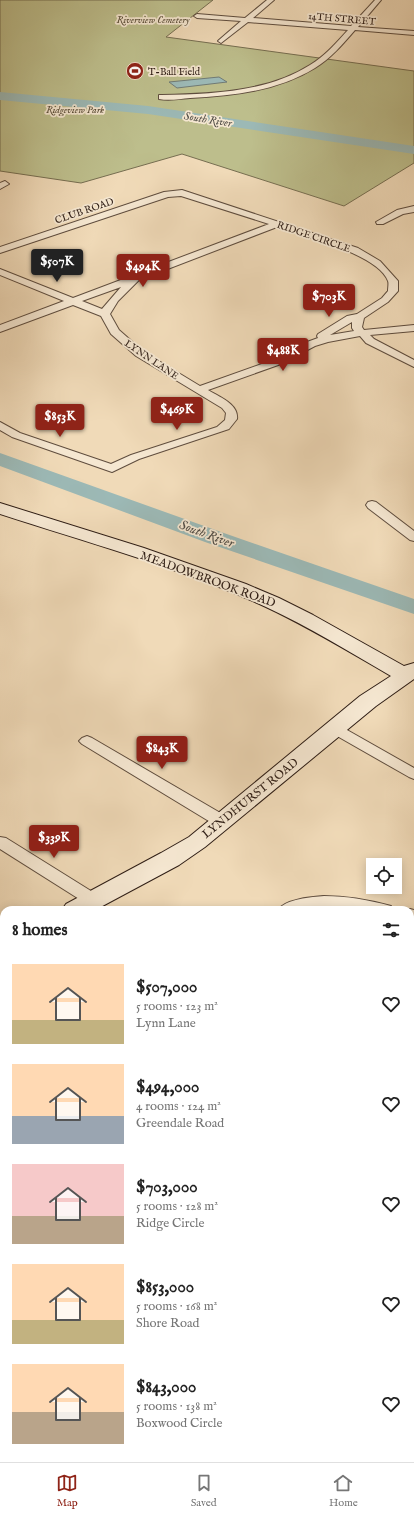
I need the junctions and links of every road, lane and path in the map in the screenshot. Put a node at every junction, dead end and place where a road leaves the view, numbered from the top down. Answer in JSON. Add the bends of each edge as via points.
{"nodes":[{"id":1,"x":271,"y":0,"type":"edge"},
{"id":2,"x":378,"y":0,"type":"edge"},
{"id":3,"x":197,"y":16,"type":"dead end"},
{"id":4,"x":248,"y":21,"type":"junction"},
{"id":5,"x":352,"y":29,"type":"junction"},
{"id":6,"x":414,"y":33,"type":"edge"},
{"id":7,"x":221,"y":41,"type":"dead end"},
{"id":8,"x":162,"y":96,"type":"dead end"},
{"id":9,"x":176,"y":193,"type":"joint"},
{"id":10,"x":414,"y":209,"type":"edge"},
{"id":11,"x":380,"y":222,"type":"dead end"},
{"id":12,"x":278,"y":224,"type":"junction"},
{"id":13,"x":0,"y":250,"type":"edge"},
{"id":14,"x":0,"y":272,"type":"edge"},
{"id":15,"x":135,"y":279,"type":"junction"},
{"id":16,"x":75,"y":302,"type":"junction"},
{"id":17,"x":106,"y":314,"type":"junction"},
{"id":18,"x":358,"y":318,"type":"junction"},
{"id":19,"x":414,"y":328,"type":"edge"},
{"id":20,"x":0,"y":329,"type":"edge"},
{"id":21,"x":394,"y":330,"type":"junction"},
{"id":22,"x":380,"y":331,"type":"junction"},
{"id":23,"x":362,"y":333,"type":"junction"},
{"id":24,"x":326,"y":339,"type":"junction"},
{"id":25,"x":312,"y":344,"type":"junction"},
{"id":26,"x":376,"y":344,"type":"junction"},
{"id":27,"x":414,"y":364,"type":"edge"},
{"id":28,"x":199,"y":390,"type":"junction"},
{"id":29,"x":0,"y":425,"type":"edge"},
{"id":30,"x":372,"y":504,"type":"dead end"},
{"id":31,"x":0,"y":508,"type":"edge"},
{"id":32,"x":414,"y":536,"type":"edge"},
{"id":33,"x":409,"y":672,"type":"edge"},
{"id":34,"x":335,"y":729,"type":"junction"},
{"id":35,"x":87,"y":741,"type":"dead end"},
{"id":36,"x":414,"y":774,"type":"edge"},
{"id":37,"x":222,"y":822,"type":"junction"},
{"id":38,"x":0,"y":842,"type":"edge"},
{"id":39,"x":84,"y":905,"type":"edge"},
{"id":40,"x":296,"y":906,"type":"edge"},
{"id":41,"x":366,"y":906,"type":"edge"}],
"edges":[{"from":1,"to":4,"type":"street"},
{"from":2,"to":5,"type":"street"},
{"from":3,"to":4,"type":"street","name":"14TH STREET"},
{"from":4,"to":5,"type":"street","name":"14TH STREET"},
{"from":4,"to":7,"type":"street"},
{"from":5,"to":6,"type":"street","name":"14TH STREET"},
{"from":5,"to":8,"type":"street","via":[[314,66],[275,83],[231,91]]},
{"from":9,"to":12,"type":"street","name":"RIDGE CIRCLE"},
{"from":9,"to":13,"type":"street","name":"CLUB ROAD"},
{"from":10,"to":11,"type":"street","via":[[400,212]]},
{"from":12,"to":15,"type":"street"},
{"from":12,"to":18,"type":"street","name":"RIDGE CIRCLE","via":[[355,250],[385,271],[394,284],[391,294]]},
{"from":14,"to":16,"type":"street"},
{"from":15,"to":16,"type":"street"},
{"from":15,"to":17,"type":"street","via":[[110,304]]},
{"from":16,"to":17,"type":"street"},
{"from":16,"to":20,"type":"street"},
{"from":17,"to":28,"type":"street","name":"LYNN LANE","via":[[115,332],[140,354]]},
{"from":18,"to":21,"type":"street","via":[[369,326]]},
{"from":18,"to":23,"type":"street","via":[[357,328]]},
{"from":18,"to":25,"type":"street","name":"RIDGE CIRCLE","via":[[351,318]]},
{"from":19,"to":21,"type":"street"},
{"from":21,"to":22,"type":"street","name":"RIDGE CIRCLE"},
{"from":22,"to":23,"type":"street","name":"RIDGE CIRCLE"},
{"from":22,"to":26,"type":"street","via":[[374,338]]},
{"from":23,"to":24,"type":"street","name":"RIDGE CIRCLE"},
{"from":23,"to":26,"type":"street"},
{"from":24,"to":25,"type":"street","name":"RIDGE CIRCLE"},
{"from":24,"to":26,"type":"street","via":[[350,339]]},
{"from":25,"to":28,"type":"street","name":"RIDGE CIRCLE","via":[[277,362]]},
{"from":26,"to":27,"type":"street"},
{"from":28,"to":29,"type":"street","name":"LYNN LANE","via":[[230,409],[233,418],[227,426],[135,457],[112,468],[16,435]]},
{"from":30,"to":32,"type":"street"},
{"from":31,"to":33,"type":"street","name":"MEADOWBROOK ROAD","via":[[197,573],[272,602]]},
{"from":33,"to":34,"type":"street","name":"LYNDHURST ROAD","via":[[368,700]]},
{"from":34,"to":36,"type":"street"},
{"from":34,"to":37,"type":"street","name":"LYNDHURST ROAD"},
{"from":35,"to":37,"type":"street"},
{"from":37,"to":39,"type":"street","name":"LYNDHURST ROAD","via":[[170,859]]},
{"from":38,"to":39,"type":"street"},
{"from":40,"to":41,"type":"street","via":[[329,901]]}]}
